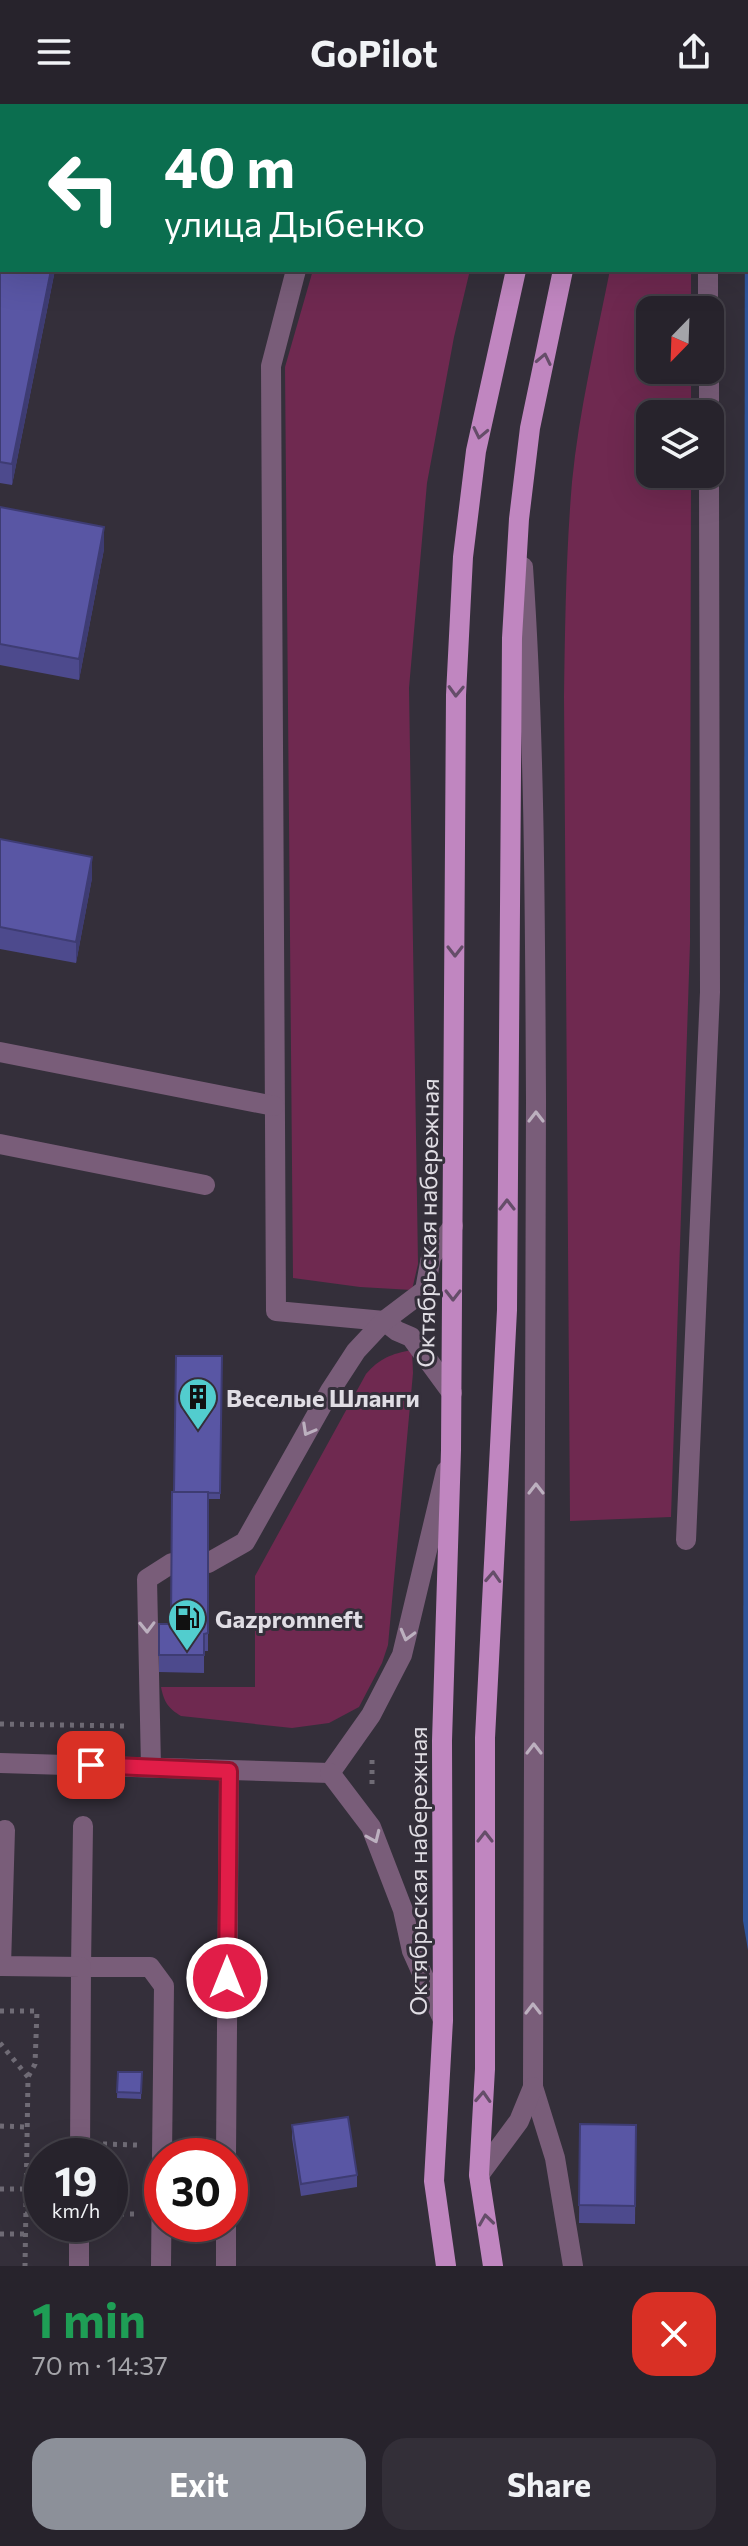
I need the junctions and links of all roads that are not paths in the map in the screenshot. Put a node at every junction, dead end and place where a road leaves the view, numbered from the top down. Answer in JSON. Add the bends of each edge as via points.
{"nodes":[{"id":1,"x":295,"y":272,"type":"edge"},
{"id":2,"x":516,"y":272,"type":"edge"},
{"id":3,"x":563,"y":272,"type":"edge"},
{"id":4,"x":708,"y":272,"type":"edge"},
{"id":5,"x":708,"y":296,"type":"edge"},
{"id":6,"x":709,"y":488,"type":"edge"},
{"id":7,"x":519,"y":519,"type":"junction"},
{"id":8,"x":0,"y":1052,"type":"edge"},
{"id":9,"x":274,"y":1106,"type":"junction"},
{"id":10,"x":0,"y":1144,"type":"edge"},
{"id":11,"x":205,"y":1185,"type":"dead end"},
{"id":12,"x":453,"y":1226,"type":"junction"},
{"id":13,"x":384,"y":1321,"type":"junction"},
{"id":14,"x":452,"y":1393,"type":"junction"},
{"id":15,"x":451,"y":1450,"type":"junction"},
{"id":16,"x":686,"y":1540,"type":"dead end"},
{"id":17,"x":172,"y":1563,"type":"edge"},
{"id":18,"x":208,"y":1563,"type":"edge"},
{"id":19,"x":0,"y":1763,"type":"edge"},
{"id":20,"x":151,"y":1767,"type":"junction"},
{"id":21,"x":229,"y":1771,"type":"junction"},
{"id":22,"x":330,"y":1773,"type":"junction"},
{"id":23,"x":83,"y":1826,"type":"dead end"},
{"id":24,"x":5,"y":1830,"type":"dead end"},
{"id":25,"x":81,"y":1967,"type":"junction"},
{"id":26,"x":443,"y":2020,"type":"junction"},
{"id":27,"x":533,"y":2087,"type":"junction"},
{"id":28,"x":80,"y":2138,"type":"edge"},
{"id":29,"x":162,"y":2138,"type":"edge"},
{"id":30,"x":226,"y":2138,"type":"edge"},
{"id":31,"x":479,"y":2175,"type":"junction"},
{"id":32,"x":79,"y":2242,"type":"edge"},
{"id":33,"x":161,"y":2242,"type":"edge"},
{"id":34,"x":226,"y":2242,"type":"edge"},
{"id":35,"x":79,"y":2266,"type":"edge"},
{"id":36,"x":161,"y":2266,"type":"edge"},
{"id":37,"x":226,"y":2266,"type":"edge"},
{"id":38,"x":446,"y":2266,"type":"edge"},
{"id":39,"x":493,"y":2266,"type":"edge"},
{"id":40,"x":573,"y":2266,"type":"edge"}],
"edges":[{"from":1,"to":9,"type":"street","via":[[271,366]]},
{"from":2,"to":12,"type":"main road","name":"Октябрьская набережная","one_way":true,"via":[[476,451],[463,557],[456,695]]},
{"from":7,"to":3,"type":"main road","one_way":true,"via":[[530,428]]},
{"from":4,"to":5,"type":"street"},
{"from":6,"to":16,"type":"street","via":[[710,992]]},
{"from":27,"to":7,"type":"street","one_way":true,"via":[[535,909],[531,692]]},
{"from":31,"to":7,"type":"main road","one_way":true,"via":[[485,2069],[485,1738],[507,1310],[512,638]]},
{"from":8,"to":9,"type":"street"},
{"from":9,"to":13,"type":"street","via":[[276,1311]]},
{"from":10,"to":11,"type":"street"},
{"from":12,"to":13,"type":"street","via":[[431,1257],[425,1290]]},
{"from":12,"to":14,"type":"main road","name":"Октябрьская набережная","one_way":true},
{"from":13,"to":14,"type":"street","via":[[411,1337]]},
{"from":13,"to":18,"type":"street","one_way":true,"via":[[330,1391],[245,1542]]},
{"from":14,"to":15,"type":"main road","name":"Октябрьская набережная"},
{"from":15,"to":22,"type":"street","one_way":true,"via":[[402,1655],[371,1715]]},
{"from":15,"to":26,"type":"main road","name":"Октябрьская набережная","via":[[442,1741]]},
{"from":17,"to":20,"type":"street","one_way":true,"via":[[147,1579]]},
{"from":19,"to":20,"type":"street"},
{"from":20,"to":21,"type":"street"},
{"from":21,"to":22,"type":"street"},
{"from":21,"to":30,"type":"street"},
{"from":22,"to":26,"type":"street","one_way":true,"via":[[371,1827],[403,1910],[412,1951]]},
{"from":23,"to":25,"type":"street"},
{"from":24,"to":25,"type":"street","via":[[1,1966]]},
{"from":25,"to":28,"type":"street"},
{"from":25,"to":29,"type":"street","via":[[150,1967],[164,1986]]},
{"from":26,"to":38,"type":"main road","name":"Октябрьская набережная","via":[[434,2181]]},
{"from":27,"to":31,"type":"street","via":[[519,2121]]},
{"from":27,"to":40,"type":"street","via":[[555,2158]]},
{"from":39,"to":31,"type":"main road","one_way":true},
{"from":32,"to":35,"type":"street"},
{"from":33,"to":36,"type":"street"},
{"from":34,"to":37,"type":"street"}]}
